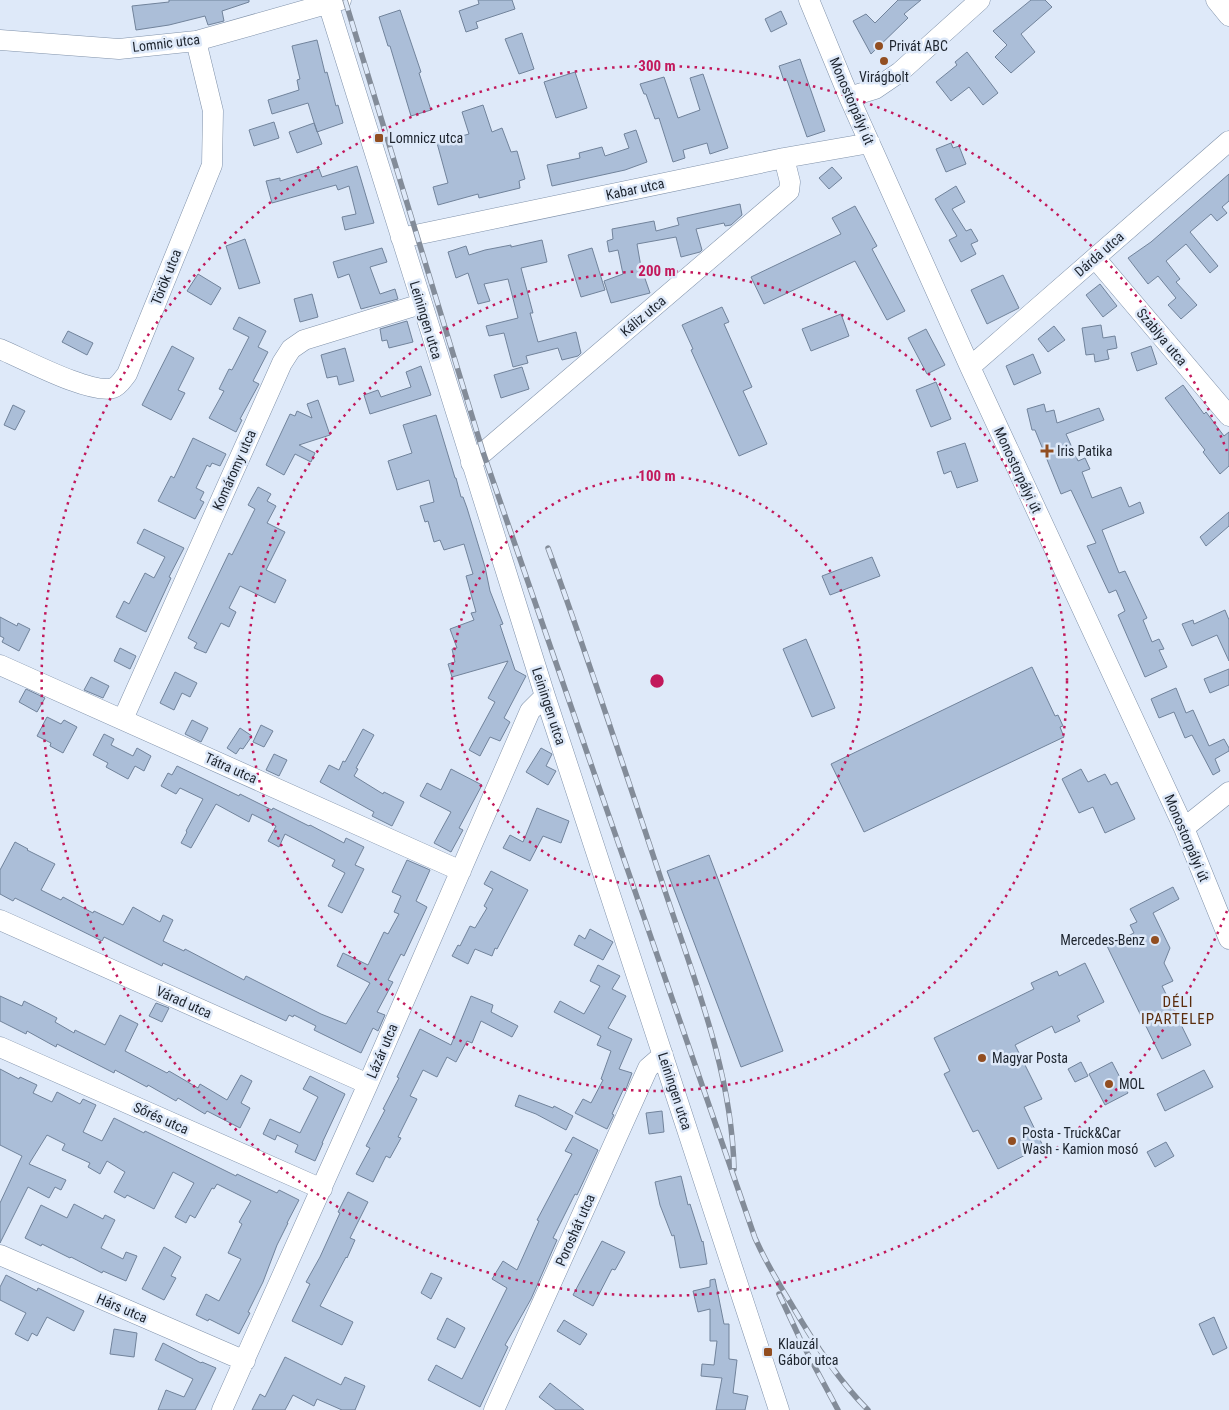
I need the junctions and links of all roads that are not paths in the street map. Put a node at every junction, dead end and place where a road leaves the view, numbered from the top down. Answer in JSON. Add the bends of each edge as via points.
{"nodes":[{"id":1,"x":809,"y":0,"type":"edge"},
{"id":2,"x":980,"y":0,"type":"edge"},
{"id":3,"x":1216,"y":0,"type":"edge"},
{"id":4,"x":332,"y":2,"type":"edge"},
{"id":5,"x":1229,"y":16,"type":"edge"},
{"id":6,"x":0,"y":40,"type":"edge"},
{"id":7,"x":196,"y":42,"type":"junction"},
{"id":8,"x":849,"y":97,"type":"junction"},
{"id":9,"x":1229,"y":141,"type":"edge"},
{"id":10,"x":870,"y":143,"type":"junction"},
{"id":11,"x":784,"y":158,"type":"junction"},
{"id":12,"x":401,"y":238,"type":"junction"},
{"id":13,"x":1095,"y":258,"type":"junction"},
{"id":14,"x":421,"y":304,"type":"junction"},
{"id":15,"x":0,"y":349,"type":"edge"},
{"id":16,"x":970,"y":368,"type":"junction"},
{"id":17,"x":1229,"y":416,"type":"edge"},
{"id":18,"x":471,"y":463,"type":"junction"},
{"id":19,"x":0,"y":665,"type":"edge"},
{"id":20,"x":545,"y":696,"type":"junction"},
{"id":21,"x":122,"y":719,"type":"junction"},
{"id":22,"x":1229,"y":792,"type":"edge"},
{"id":23,"x":1184,"y":828,"type":"junction"},
{"id":24,"x":461,"y":870,"type":"junction"},
{"id":25,"x":0,"y":920,"type":"edge"},
{"id":26,"x":1229,"y":939,"type":"edge"},
{"id":27,"x":0,"y":1047,"type":"edge"},
{"id":28,"x":663,"y":1055,"type":"junction"},
{"id":29,"x":368,"y":1084,"type":"junction"},
{"id":30,"x":322,"y":1189,"type":"junction"},
{"id":31,"x":0,"y":1255,"type":"edge"},
{"id":32,"x":244,"y":1361,"type":"junction"},
{"id":33,"x":222,"y":1410,"type":"edge"},
{"id":34,"x":494,"y":1410,"type":"edge"},
{"id":35,"x":779,"y":1410,"type":"edge"}],
"edges":[{"from":1,"to":8,"type":"street","name":"Monostorpályi út"},
{"from":2,"to":8,"type":"street","via":[[900,72],[874,89]]},
{"from":3,"to":5,"type":"street"},
{"from":4,"to":7,"type":"street","name":"Lomnic utca"},
{"from":4,"to":12,"type":"street","name":"Leiningen utca"},
{"from":6,"to":7,"type":"street","name":"Lomnic utca","via":[[120,49]]},
{"from":7,"to":15,"type":"street","name":"Török utca","via":[[213,111],[212,165],[127,374],[116,387],[104,390],[86,386]]},
{"from":8,"to":10,"type":"street","name":"Monostorpályi út"},
{"from":9,"to":13,"type":"street","name":"Dárda utca"},
{"from":10,"to":11,"type":"street","name":"Kabar utca"},
{"from":10,"to":16,"type":"street","name":"Monostorpályi út"},
{"from":11,"to":12,"type":"street","name":"Kabar utca"},
{"from":11,"to":18,"type":"street","name":"Káliz utca","via":[[789,191]]},
{"from":12,"to":14,"type":"street","name":"Leiningen utca"},
{"from":13,"to":16,"type":"street","name":"Dárda utca"},
{"from":13,"to":17,"type":"street","name":"Szablya utca"},
{"from":14,"to":18,"type":"street","name":"Leiningen utca"},
{"from":14,"to":21,"type":"street","name":"Komáromy utca","via":[[304,340],[290,349]]},
{"from":16,"to":23,"type":"street","name":"Monostorpályi út"},
{"from":18,"to":20,"type":"street","name":"Leiningen utca"},
{"from":19,"to":21,"type":"street","name":"Tátra utca"},
{"from":20,"to":24,"type":"street","name":"Lázár utca","via":[[530,710]]},
{"from":20,"to":28,"type":"street","name":"Leiningen utca"},
{"from":21,"to":24,"type":"street","name":"Tátra utca"},
{"from":22,"to":23,"type":"street"},
{"from":23,"to":26,"type":"street","name":"Monostorpályi út"},
{"from":24,"to":29,"type":"street","name":"Lázár utca"},
{"from":25,"to":29,"type":"street","name":"Várad utca"},
{"from":27,"to":30,"type":"street","name":"Sőrés utca"},
{"from":28,"to":34,"type":"street","name":"Poroshát utca","via":[[648,1068]]},
{"from":28,"to":35,"type":"street","name":"Leiningen utca"},
{"from":29,"to":30,"type":"street","name":"Lázár utca"},
{"from":30,"to":32,"type":"street","name":"Lázár utca"},
{"from":31,"to":32,"type":"street","name":"Hárs utca"},
{"from":32,"to":33,"type":"street","name":"Lázár utca"}]}
